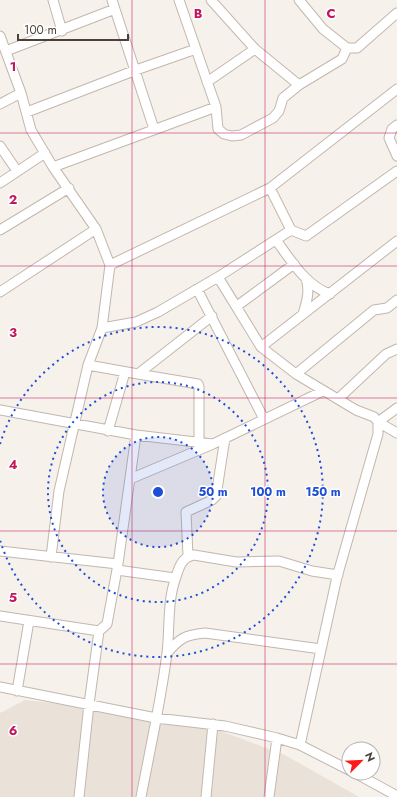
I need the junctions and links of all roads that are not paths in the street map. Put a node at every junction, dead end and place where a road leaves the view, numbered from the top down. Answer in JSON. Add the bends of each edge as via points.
{"nodes":[{"id":1,"x":53,"y":0,"type":"edge"},
{"id":2,"x":179,"y":0,"type":"edge"},
{"id":3,"x":211,"y":0,"type":"edge"},
{"id":4,"x":299,"y":0,"type":"edge"},
{"id":5,"x":113,"y":5,"type":"edge"},
{"id":6,"x":397,"y":13,"type":"edge"},
{"id":7,"x":62,"y":31,"type":"junction"},
{"id":8,"x":0,"y":36,"type":"edge"},
{"id":9,"x":3,"y":48,"type":"edge"},
{"id":10,"x":347,"y":48,"type":"junction"},
{"id":11,"x":196,"y":49,"type":"junction"},
{"id":12,"x":255,"y":49,"type":"junction"},
{"id":13,"x":136,"y":70,"type":"junction"},
{"id":14,"x":207,"y":82,"type":"junction"},
{"id":15,"x":299,"y":85,"type":"junction"},
{"id":16,"x":397,"y":89,"type":"edge"},
{"id":17,"x":21,"y":93,"type":"junction"},
{"id":18,"x":0,"y":104,"type":"edge"},
{"id":19,"x":216,"y":107,"type":"junction"},
{"id":20,"x":28,"y":112,"type":"junction"},
{"id":21,"x":397,"y":125,"type":"edge"},
{"id":22,"x":154,"y":129,"type":"junction"},
{"id":23,"x":0,"y":146,"type":"edge"},
{"id":24,"x":45,"y":153,"type":"junction"},
{"id":25,"x":397,"y":156,"type":"edge"},
{"id":26,"x":53,"y":166,"type":"junction"},
{"id":27,"x":17,"y":171,"type":"junction"},
{"id":28,"x":397,"y":171,"type":"edge"},
{"id":29,"x":0,"y":183,"type":"edge"},
{"id":30,"x":69,"y":188,"type":"junction"},
{"id":31,"x":270,"y":188,"type":"junction"},
{"id":32,"x":96,"y":229,"type":"junction"},
{"id":33,"x":0,"y":230,"type":"edge"},
{"id":34,"x":291,"y":230,"type":"junction"},
{"id":35,"x":276,"y":240,"type":"junction"},
{"id":36,"x":397,"y":241,"type":"edge"},
{"id":37,"x":294,"y":264,"type":"junction"},
{"id":38,"x":110,"y":265,"type":"junction"},
{"id":39,"x":305,"y":276,"type":"junction"},
{"id":40,"x":218,"y":277,"type":"junction"},
{"id":41,"x":198,"y":289,"type":"junction"},
{"id":42,"x":0,"y":292,"type":"edge"},
{"id":43,"x":330,"y":294,"type":"junction"},
{"id":44,"x":397,"y":300,"type":"edge"},
{"id":45,"x":237,"y":306,"type":"junction"},
{"id":46,"x":303,"y":314,"type":"junction"},
{"id":47,"x":212,"y":316,"type":"junction"},
{"id":48,"x":102,"y":328,"type":"junction"},
{"id":49,"x":261,"y":347,"type":"junction"},
{"id":50,"x":397,"y":349,"type":"edge"},
{"id":51,"x":88,"y":365,"type":"junction"},
{"id":52,"x":125,"y":372,"type":"junction"},
{"id":53,"x":138,"y":374,"type":"junction"},
{"id":54,"x":296,"y":374,"type":"junction"},
{"id":55,"x":323,"y":391,"type":"junction"},
{"id":56,"x":338,"y":399,"type":"junction"},
{"id":57,"x":397,"y":408,"type":"edge"},
{"id":58,"x":0,"y":410,"type":"edge"},
{"id":59,"x":264,"y":419,"type":"junction"},
{"id":60,"x":378,"y":422,"type":"junction"},
{"id":61,"x":75,"y":424,"type":"junction"},
{"id":62,"x":108,"y":431,"type":"junction"},
{"id":63,"x":397,"y":433,"type":"edge"},
{"id":64,"x":136,"y":436,"type":"junction"},
{"id":65,"x":225,"y":438,"type":"junction"},
{"id":66,"x":200,"y":442,"type":"junction"},
{"id":67,"x":213,"y":444,"type":"junction"},
{"id":68,"x":130,"y":479,"type":"junction"},
{"id":69,"x":0,"y":551,"type":"edge"},
{"id":70,"x":188,"y":556,"type":"junction"},
{"id":71,"x":51,"y":557,"type":"junction"},
{"id":72,"x":117,"y":567,"type":"junction"},
{"id":73,"x":338,"y":575,"type":"junction"},
{"id":74,"x":175,"y":578,"type":"junction"},
{"id":75,"x":0,"y":616,"type":"edge"},
{"id":76,"x":29,"y":621,"type":"junction"},
{"id":77,"x":99,"y":631,"type":"junction"},
{"id":78,"x":321,"y":649,"type":"junction"},
{"id":79,"x":167,"y":653,"type":"junction"},
{"id":80,"x":0,"y":688,"type":"edge"},
{"id":81,"x":17,"y":691,"type":"junction"},
{"id":82,"x":89,"y":704,"type":"junction"},
{"id":83,"x":156,"y":718,"type":"junction"},
{"id":84,"x":213,"y":724,"type":"junction"},
{"id":85,"x":277,"y":738,"type":"junction"},
{"id":86,"x":300,"y":745,"type":"junction"},
{"id":87,"x":341,"y":766,"type":"edge"},
{"id":88,"x":370,"y":781,"type":"edge"},
{"id":89,"x":397,"y":796,"type":"edge"},
{"id":90,"x":79,"y":797,"type":"edge"},
{"id":91,"x":141,"y":797,"type":"edge"},
{"id":92,"x":206,"y":797,"type":"edge"},
{"id":93,"x":269,"y":797,"type":"edge"}],
"edges":[{"from":1,"to":7,"type":"street"},
{"from":2,"to":11,"type":"street"},
{"from":3,"to":12,"type":"street"},
{"from":4,"to":10,"type":"street","via":[[323,29]]},
{"from":5,"to":7,"type":"street"},
{"from":5,"to":13,"type":"street","via":[[120,18]]},
{"from":6,"to":10,"type":"street","via":[[357,48]]},
{"from":7,"to":9,"type":"street"},
{"from":8,"to":9,"type":"street"},
{"from":9,"to":17,"type":"street"},
{"from":10,"to":15,"type":"street","via":[[342,59]]},
{"from":11,"to":13,"type":"street"},
{"from":11,"to":14,"type":"street"},
{"from":12,"to":14,"type":"street"},
{"from":12,"to":15,"type":"street"},
{"from":13,"to":20,"type":"street"},
{"from":13,"to":22,"type":"street"},
{"from":14,"to":19,"type":"street"},
{"from":15,"to":19,"type":"street","via":[[283,98],[279,112],[273,118],[241,135],[224,134],[218,128]]},
{"from":16,"to":31,"type":"street"},
{"from":17,"to":18,"type":"street"},
{"from":17,"to":20,"type":"street"},
{"from":19,"to":22,"type":"street"},
{"from":20,"to":24,"type":"street","via":[[31,130]]},
{"from":21,"to":25,"type":"street","via":[[392,129],[389,138]]},
{"from":22,"to":26,"type":"street"},
{"from":23,"to":27,"type":"street"},
{"from":24,"to":26,"type":"street"},
{"from":24,"to":27,"type":"street"},
{"from":26,"to":30,"type":"street"},
{"from":27,"to":29,"type":"street"},
{"from":28,"to":34,"type":"street","via":[[306,236]]},
{"from":30,"to":32,"type":"street"},
{"from":30,"to":33,"type":"street"},
{"from":31,"to":34,"type":"street"},
{"from":31,"to":38,"type":"street"},
{"from":32,"to":38,"type":"street"},
{"from":32,"to":42,"type":"street"},
{"from":34,"to":35,"type":"street"},
{"from":35,"to":37,"type":"street"},
{"from":35,"to":40,"type":"street"},
{"from":36,"to":43,"type":"street"},
{"from":37,"to":39,"type":"street"},
{"from":37,"to":45,"type":"street"},
{"from":38,"to":48,"type":"street"},
{"from":39,"to":43,"type":"street","via":[[321,291]]},
{"from":39,"to":46,"type":"street","via":[[309,287],[308,301]]},
{"from":40,"to":41,"type":"street"},
{"from":40,"to":45,"type":"street"},
{"from":41,"to":47,"type":"street"},
{"from":41,"to":48,"type":"street","via":[[136,322]]},
{"from":43,"to":46,"type":"street"},
{"from":44,"to":54,"type":"street","via":[[387,308],[374,310]]},
{"from":45,"to":49,"type":"street"},
{"from":46,"to":49,"type":"street"},
{"from":47,"to":53,"type":"street"},
{"from":47,"to":59,"type":"street"},
{"from":48,"to":51,"type":"street"},
{"from":49,"to":54,"type":"street"},
{"from":50,"to":56,"type":"street","via":[[386,354]]},
{"from":51,"to":52,"type":"street"},
{"from":51,"to":61,"type":"street"},
{"from":52,"to":53,"type":"street"},
{"from":52,"to":62,"type":"street"},
{"from":53,"to":66,"type":"street","via":[[198,384]]},
{"from":54,"to":55,"type":"street"},
{"from":55,"to":56,"type":"street"},
{"from":55,"to":59,"type":"street"},
{"from":56,"to":60,"type":"street","via":[[374,417]]},
{"from":57,"to":60,"type":"street"},
{"from":58,"to":61,"type":"street"},
{"from":59,"to":65,"type":"street"},
{"from":60,"to":63,"type":"street"},
{"from":60,"to":73,"type":"street","via":[[378,434]]},
{"from":61,"to":62,"type":"street"},
{"from":61,"to":71,"type":"street","via":[[59,491]]},
{"from":62,"to":64,"type":"street"},
{"from":64,"to":66,"type":"street"},
{"from":64,"to":68,"type":"street"},
{"from":65,"to":67,"type":"street"},
{"from":65,"to":70,"type":"street","via":[[216,496],[186,512]]},
{"from":66,"to":67,"type":"street"},
{"from":67,"to":68,"type":"street"},
{"from":68,"to":72,"type":"street"},
{"from":69,"to":71,"type":"street"},
{"from":70,"to":73,"type":"street","via":[[240,563],[279,561],[312,571]]},
{"from":70,"to":74,"type":"street"},
{"from":71,"to":72,"type":"street"},
{"from":72,"to":74,"type":"street"},
{"from":72,"to":77,"type":"street","via":[[106,624]]},
{"from":73,"to":78,"type":"street"},
{"from":74,"to":79,"type":"street","via":[[171,596]]},
{"from":75,"to":76,"type":"street"},
{"from":76,"to":77,"type":"street"},
{"from":76,"to":81,"type":"street"},
{"from":77,"to":82,"type":"street"},
{"from":78,"to":79,"type":"street","via":[[205,633],[188,634],[177,641]]},
{"from":78,"to":86,"type":"street"},
{"from":79,"to":83,"type":"street"},
{"from":80,"to":81,"type":"street"},
{"from":81,"to":82,"type":"street"},
{"from":82,"to":83,"type":"street"},
{"from":82,"to":90,"type":"street"},
{"from":83,"to":84,"type":"street"},
{"from":83,"to":91,"type":"street"},
{"from":84,"to":85,"type":"street"},
{"from":84,"to":92,"type":"street"},
{"from":85,"to":86,"type":"street"},
{"from":85,"to":93,"type":"street"},
{"from":86,"to":87,"type":"street"},
{"from":88,"to":89,"type":"street"}]}
